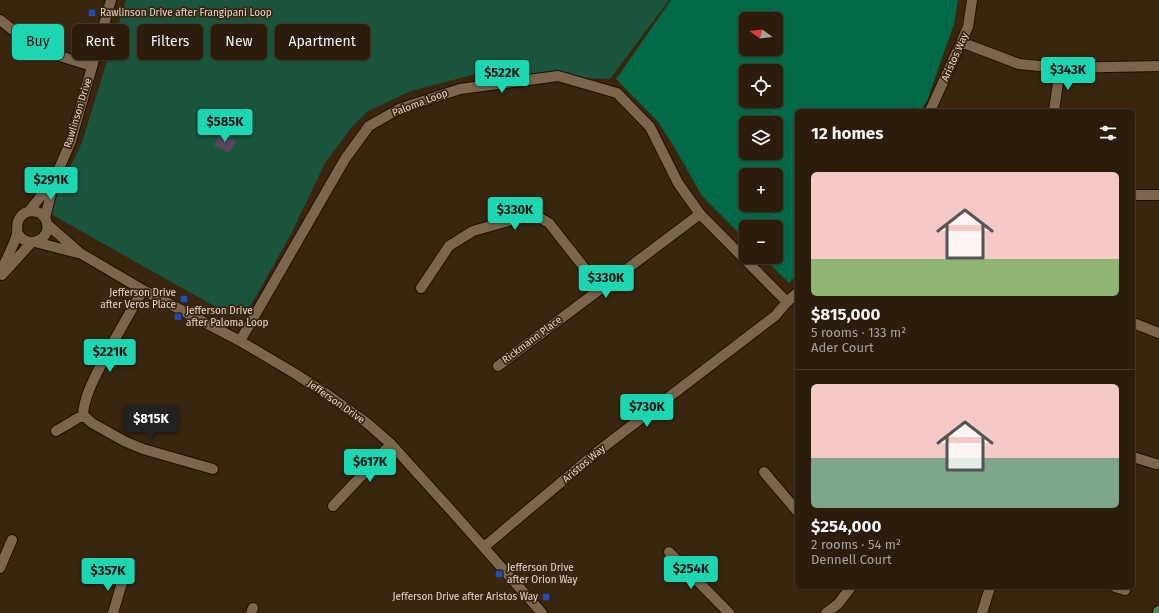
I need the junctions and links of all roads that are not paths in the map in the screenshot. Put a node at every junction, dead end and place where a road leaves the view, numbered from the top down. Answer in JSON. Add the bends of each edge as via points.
{"nodes":[{"id":1,"x":111,"y":0,"type":"edge"},
{"id":2,"x":972,"y":0,"type":"edge"},
{"id":3,"x":0,"y":20,"type":"edge"},
{"id":4,"x":961,"y":42,"type":"junction"},
{"id":5,"x":92,"y":66,"type":"junction"},
{"id":6,"x":1159,"y":66,"type":"edge"},
{"id":7,"x":1060,"y":68,"type":"junction"},
{"id":8,"x":931,"y":109,"type":"edge"},
{"id":9,"x":1054,"y":109,"type":"edge"},
{"id":10,"x":55,"y":178,"type":"junction"},
{"id":11,"x":1159,"y":194,"type":"edge"},
{"id":12,"x":1135,"y":195,"type":"edge"},
{"id":13,"x":29,"y":211,"type":"junction"},
{"id":14,"x":700,"y":214,"type":"junction"},
{"id":15,"x":46,"y":221,"type":"junction"},
{"id":16,"x":17,"y":232,"type":"junction"},
{"id":17,"x":34,"y":242,"type":"junction"},
{"id":18,"x":80,"y":253,"type":"junction"},
{"id":19,"x":0,"y":274,"type":"edge"},
{"id":20,"x":0,"y":277,"type":"edge"},
{"id":21,"x":421,"y":288,"type":"dead end"},
{"id":22,"x":601,"y":288,"type":"junction"},
{"id":23,"x":142,"y":290,"type":"junction"},
{"id":24,"x":795,"y":295,"type":"edge"},
{"id":25,"x":787,"y":302,"type":"junction"},
{"id":26,"x":1135,"y":325,"type":"edge"},
{"id":27,"x":1159,"y":333,"type":"edge"},
{"id":28,"x":240,"y":341,"type":"junction"},
{"id":29,"x":498,"y":366,"type":"dead end"},
{"id":30,"x":84,"y":415,"type":"junction"},
{"id":31,"x":56,"y":431,"type":"dead end"},
{"id":32,"x":391,"y":444,"type":"junction"},
{"id":33,"x":1135,"y":458,"type":"edge"},
{"id":34,"x":1156,"y":464,"type":"dead end"},
{"id":35,"x":213,"y":469,"type":"dead end"},
{"id":36,"x":764,"y":472,"type":"dead end"},
{"id":37,"x":333,"y":506,"type":"dead end"},
{"id":38,"x":795,"y":509,"type":"edge"},
{"id":39,"x":12,"y":540,"type":"dead end"},
{"id":40,"x":484,"y":548,"type":"junction"},
{"id":41,"x":669,"y":552,"type":"dead end"},
{"id":42,"x":0,"y":568,"type":"edge"},
{"id":43,"x":124,"y":576,"type":"dead end"},
{"id":44,"x":849,"y":589,"type":"edge"},
{"id":45,"x":989,"y":589,"type":"edge"},
{"id":46,"x":1122,"y":589,"type":"edge"},
{"id":47,"x":1125,"y":590,"type":"dead end"},
{"id":48,"x":113,"y":613,"type":"edge"},
{"id":49,"x":542,"y":613,"type":"edge"},
{"id":50,"x":729,"y":613,"type":"edge"},
{"id":51,"x":826,"y":613,"type":"edge"},
{"id":52,"x":982,"y":613,"type":"edge"}],
"edges":[{"from":1,"to":5,"type":"street","name":"Rawlinson Drive"},
{"from":2,"to":4,"type":"street","name":"Aristos Way","via":[[968,27]]},
{"from":3,"to":5,"type":"street","via":[[32,45]]},
{"from":4,"to":7,"type":"street","via":[[1019,64]]},
{"from":4,"to":8,"type":"street","name":"Aristos Way"},
{"from":5,"to":10,"type":"street","name":"Rawlinson Drive","via":[[71,141]]},
{"from":6,"to":7,"type":"street"},
{"from":7,"to":9,"type":"street"},
{"from":10,"to":13,"type":"street","name":"Rawlinson Drive"},
{"from":10,"to":15,"type":"street","name":"Rawlinson Drive"},
{"from":11,"to":12,"type":"street"},
{"from":13,"to":15,"type":"street","via":[[38,212]]},
{"from":13,"to":16,"type":"street","name":"Rawlinson Drive","via":[[19,218]]},
{"from":14,"to":22,"type":"street","name":"Rickmann Place"},
{"from":14,"to":25,"type":"street","name":"Paloma Loop"},
{"from":14,"to":28,"type":"street","name":"Paloma Loop","via":[[678,183],[650,127],[617,93],[558,76],[460,89],[399,109],[369,126],[345,159]]},
{"from":15,"to":17,"type":"street","name":"Rawlinson Drive","via":[[45,235],[41,240]]},
{"from":15,"to":18,"type":"street","name":"Jefferson Drive"},
{"from":16,"to":17,"type":"street","via":[[23,240]]},
{"from":16,"to":19,"type":"street","name":"Rawlinson Drive"},
{"from":17,"to":18,"type":"street","name":"Jefferson Drive"},
{"from":17,"to":20,"type":"street","name":"Rawlinson Drive"},
{"from":18,"to":23,"type":"street","name":"Jefferson Drive"},
{"from":21,"to":22,"type":"street","via":[[449,246],[473,231],[533,214],[549,223]]},
{"from":22,"to":29,"type":"street","name":"Rickmann Place"},
{"from":23,"to":28,"type":"street","name":"Jefferson Drive"},
{"from":23,"to":30,"type":"street","via":[[93,382],[85,401]]},
{"from":24,"to":25,"type":"street","name":"Aristos Way"},
{"from":25,"to":40,"type":"street","name":"Aristos Way","via":[[775,316],[598,452]]},
{"from":26,"to":27,"type":"street"},
{"from":28,"to":32,"type":"street","name":"Jefferson Drive","via":[[328,395]]},
{"from":30,"to":31,"type":"street"},
{"from":30,"to":35,"type":"street","via":[[92,423],[143,450]]},
{"from":32,"to":37,"type":"street"},
{"from":32,"to":40,"type":"street","name":"Jefferson Drive"},
{"from":33,"to":34,"type":"street"},
{"from":36,"to":38,"type":"street"},
{"from":39,"to":42,"type":"street"},
{"from":40,"to":49,"type":"street","name":"Jefferson Drive"},
{"from":41,"to":50,"type":"street"},
{"from":43,"to":48,"type":"street"},
{"from":44,"to":51,"type":"street","via":[[838,604]]},
{"from":45,"to":52,"type":"street"},
{"from":46,"to":47,"type":"street"}]}
